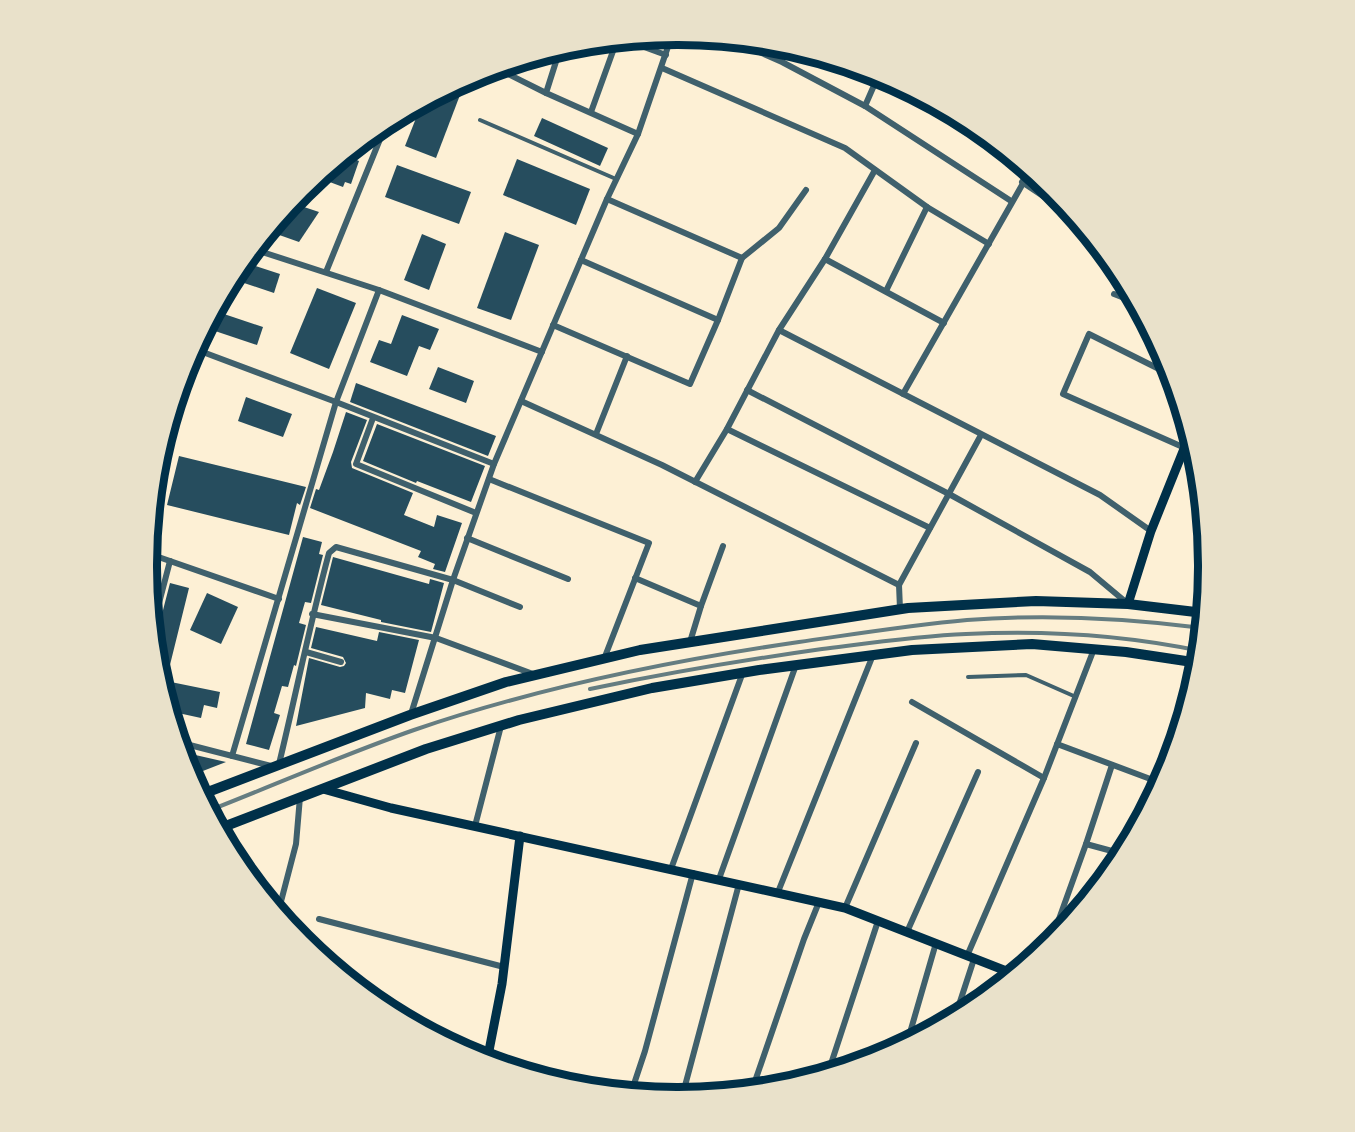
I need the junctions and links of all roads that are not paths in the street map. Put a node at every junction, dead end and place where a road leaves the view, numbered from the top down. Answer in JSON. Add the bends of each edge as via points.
{"nodes":[{"id":1,"x":669,"y":45,"type":"edge"},
{"id":2,"x":641,"y":46,"type":"edge"},
{"id":3,"x":614,"y":49,"type":"edge"},
{"id":4,"x":757,"y":51,"type":"edge"},
{"id":5,"x":666,"y":56,"type":"junction"},
{"id":6,"x":557,"y":60,"type":"edge"},
{"id":7,"x":662,"y":68,"type":"junction"},
{"id":8,"x":508,"y":74,"type":"edge"},
{"id":9,"x":875,"y":84,"type":"edge"},
{"id":10,"x":546,"y":93,"type":"junction"},
{"id":11,"x":865,"y":106,"type":"junction"},
{"id":12,"x":591,"y":112,"type":"junction"},
{"id":13,"x":480,"y":120,"type":"dead end"},
{"id":14,"x":638,"y":134,"type":"junction"},
{"id":15,"x":380,"y":139,"type":"edge"},
{"id":16,"x":875,"y":170,"type":"junction"},
{"id":17,"x":1025,"y":178,"type":"edge"},
{"id":18,"x":617,"y":179,"type":"junction"},
{"id":19,"x":1022,"y":182,"type":"junction"},
{"id":20,"x":806,"y":190,"type":"dead end"},
{"id":21,"x":1045,"y":197,"type":"edge"},
{"id":22,"x":607,"y":199,"type":"junction"},
{"id":23,"x":1011,"y":201,"type":"junction"},
{"id":24,"x":927,"y":207,"type":"junction"},
{"id":25,"x":988,"y":244,"type":"junction"},
{"id":26,"x":262,"y":252,"type":"edge"},
{"id":27,"x":742,"y":258,"type":"junction"},
{"id":28,"x":825,"y":259,"type":"junction"},
{"id":29,"x":581,"y":260,"type":"junction"},
{"id":30,"x":326,"y":272,"type":"junction"},
{"id":31,"x":380,"y":290,"type":"junction"},
{"id":32,"x":886,"y":291,"type":"junction"},
{"id":33,"x":1114,"y":294,"type":"dead end"},
{"id":34,"x":1124,"y":298,"type":"edge"},
{"id":35,"x":718,"y":320,"type":"junction"},
{"id":36,"x":944,"y":323,"type":"junction"},
{"id":37,"x":554,"y":325,"type":"junction"},
{"id":38,"x":779,"y":330,"type":"junction"},
{"id":39,"x":203,"y":352,"type":"edge"},
{"id":40,"x":542,"y":352,"type":"junction"},
{"id":41,"x":627,"y":356,"type":"junction"},
{"id":42,"x":1160,"y":369,"type":"edge"},
{"id":43,"x":747,"y":390,"type":"junction"},
{"id":44,"x":903,"y":394,"type":"junction"},
{"id":45,"x":521,"y":401,"type":"junction"},
{"id":46,"x":336,"y":402,"type":"junction"},
{"id":47,"x":373,"y":418,"type":"junction"},
{"id":48,"x":727,"y":429,"type":"junction"},
{"id":49,"x":596,"y":434,"type":"junction"},
{"id":50,"x":981,"y":435,"type":"junction"},
{"id":51,"x":1184,"y":447,"type":"edge"},
{"id":52,"x":1185,"y":450,"type":"edge"},
{"id":53,"x":494,"y":464,"type":"junction"},
{"id":54,"x":489,"y":479,"type":"junction"},
{"id":55,"x":695,"y":482,"type":"junction"},
{"id":56,"x":949,"y":494,"type":"junction"},
{"id":57,"x":476,"y":513,"type":"junction"},
{"id":58,"x":930,"y":528,"type":"junction"},
{"id":59,"x":1151,"y":531,"type":"junction"},
{"id":60,"x":467,"y":538,"type":"junction"},
{"id":61,"x":723,"y":546,"type":"dead end"},
{"id":62,"x":157,"y":557,"type":"edge"},
{"id":63,"x":170,"y":561,"type":"junction"},
{"id":64,"x":568,"y":579,"type":"dead end"},
{"id":65,"x":635,"y":579,"type":"junction"},
{"id":66,"x":453,"y":580,"type":"junction"},
{"id":67,"x":899,"y":585,"type":"junction"},
{"id":68,"x":279,"y":598,"type":"junction"},
{"id":69,"x":1128,"y":604,"type":"junction"},
{"id":70,"x":158,"y":605,"type":"edge"},
{"id":71,"x":701,"y":606,"type":"junction"},
{"id":72,"x":520,"y":607,"type":"dead end"},
{"id":73,"x":900,"y":609,"type":"junction"},
{"id":74,"x":1196,"y":612,"type":"edge"},
{"id":75,"x":312,"y":615,"type":"junction"},
{"id":76,"x":436,"y":638,"type":"junction"},
{"id":77,"x":690,"y":642,"type":"junction"},
{"id":78,"x":1094,"y":649,"type":"junction"},
{"id":79,"x":306,"y":652,"type":"junction"},
{"id":80,"x":873,"y":655,"type":"junction"},
{"id":81,"x":604,"y":659,"type":"junction"},
{"id":82,"x":341,"y":662,"type":"dead end"},
{"id":83,"x":1189,"y":662,"type":"edge"},
{"id":84,"x":796,"y":665,"type":"junction"},
{"id":85,"x":743,"y":672,"type":"junction"},
{"id":86,"x":535,"y":675,"type":"junction"},
{"id":87,"x":968,"y":677,"type":"dead end"},
{"id":88,"x":1077,"y":697,"type":"junction"},
{"id":89,"x":912,"y":702,"type":"dead end"},
{"id":90,"x":410,"y":715,"type":"junction"},
{"id":91,"x":501,"y":725,"type":"junction"},
{"id":92,"x":916,"y":743,"type":"dead end"},
{"id":93,"x":1058,"y":744,"type":"junction"},
{"id":94,"x":188,"y":745,"type":"edge"},
{"id":95,"x":232,"y":756,"type":"junction"},
{"id":96,"x":277,"y":765,"type":"junction"},
{"id":97,"x":1112,"y":765,"type":"junction"},
{"id":98,"x":978,"y":772,"type":"dead end"},
{"id":99,"x":1044,"y":778,"type":"junction"},
{"id":100,"x":1152,"y":780,"type":"edge"},
{"id":101,"x":323,"y":789,"type":"junction"},
{"id":102,"x":208,"y":792,"type":"edge"},
{"id":103,"x":300,"y":797,"type":"junction"},
{"id":104,"x":226,"y":826,"type":"edge"},
{"id":105,"x":476,"y":826,"type":"junction"},
{"id":106,"x":520,"y":836,"type":"junction"},
{"id":107,"x":1086,"y":844,"type":"junction"},
{"id":108,"x":1113,"y":851,"type":"edge"},
{"id":109,"x":671,"y":869,"type":"junction"},
{"id":110,"x":693,"y":873,"type":"junction"},
{"id":111,"x":718,"y":879,"type":"junction"},
{"id":112,"x":739,"y":884,"type":"junction"},
{"id":113,"x":778,"y":892,"type":"junction"},
{"id":114,"x":819,"y":902,"type":"junction"},
{"id":115,"x":281,"y":903,"type":"edge"},
{"id":116,"x":845,"y":908,"type":"junction"},
{"id":117,"x":319,"y":919,"type":"dead end"},
{"id":118,"x":878,"y":921,"type":"junction"},
{"id":119,"x":1059,"y":921,"type":"edge"},
{"id":120,"x":907,"y":932,"type":"junction"},
{"id":121,"x":936,"y":943,"type":"junction"},
{"id":122,"x":970,"y":957,"type":"junction"},
{"id":123,"x":504,"y":967,"type":"junction"},
{"id":124,"x":1005,"y":971,"type":"edge"},
{"id":125,"x":958,"y":1005,"type":"edge"},
{"id":126,"x":910,"y":1032,"type":"edge"},
{"id":127,"x":489,"y":1051,"type":"edge"},
{"id":128,"x":831,"y":1063,"type":"edge"},
{"id":129,"x":755,"y":1081,"type":"edge"},
{"id":130,"x":634,"y":1085,"type":"edge"},
{"id":131,"x":685,"y":1087,"type":"edge"}],
"edges":[{"from":1,"to":5,"type":"street"},
{"from":2,"to":5,"type":"street"},
{"from":3,"to":12,"type":"street"},
{"from":4,"to":11,"type":"street"},
{"from":5,"to":7,"type":"street"},
{"from":6,"to":10,"type":"street"},
{"from":7,"to":14,"type":"street"},
{"from":7,"to":16,"type":"street","via":[[845,148]]},
{"from":8,"to":10,"type":"street"},
{"from":9,"to":11,"type":"street"},
{"from":10,"to":12,"type":"street"},
{"from":11,"to":23,"type":"street"},
{"from":12,"to":14,"type":"street"},
{"from":13,"to":18,"type":"lane"},
{"from":14,"to":18,"type":"street"},
{"from":15,"to":30,"type":"street"},
{"from":16,"to":24,"type":"street"},
{"from":16,"to":28,"type":"street"},
{"from":17,"to":19,"type":"street"},
{"from":18,"to":22,"type":"street"},
{"from":19,"to":21,"type":"street"},
{"from":19,"to":23,"type":"street"},
{"from":20,"to":27,"type":"street","via":[[780,228]]},
{"from":22,"to":27,"type":"street"},
{"from":22,"to":29,"type":"street"},
{"from":23,"to":25,"type":"street"},
{"from":24,"to":25,"type":"street"},
{"from":24,"to":32,"type":"street"},
{"from":25,"to":36,"type":"street"},
{"from":26,"to":30,"type":"street"},
{"from":27,"to":35,"type":"street"},
{"from":28,"to":32,"type":"street"},
{"from":28,"to":38,"type":"street"},
{"from":29,"to":35,"type":"street"},
{"from":29,"to":37,"type":"street"},
{"from":30,"to":31,"type":"street"},
{"from":31,"to":40,"type":"street"},
{"from":31,"to":46,"type":"street"},
{"from":32,"to":36,"type":"street"},
{"from":33,"to":34,"type":"street"},
{"from":35,"to":41,"type":"street","via":[[690,384]]},
{"from":36,"to":44,"type":"street"},
{"from":37,"to":40,"type":"street"},
{"from":37,"to":41,"type":"street"},
{"from":38,"to":43,"type":"street"},
{"from":38,"to":44,"type":"street"},
{"from":39,"to":46,"type":"street"},
{"from":40,"to":45,"type":"street"},
{"from":41,"to":49,"type":"street"},
{"from":42,"to":51,"type":"street","via":[[1089,334],[1063,394]]},
{"from":43,"to":48,"type":"street"},
{"from":43,"to":56,"type":"street"},
{"from":44,"to":50,"type":"street"},
{"from":45,"to":49,"type":"street"},
{"from":45,"to":53,"type":"street"},
{"from":46,"to":47,"type":"street"},
{"from":46,"to":68,"type":"street"},
{"from":47,"to":53,"type":"street"},
{"from":47,"to":57,"type":"street","via":[[356,464]]},
{"from":48,"to":55,"type":"street"},
{"from":48,"to":58,"type":"street"},
{"from":49,"to":55,"type":"street"},
{"from":50,"to":56,"type":"street"},
{"from":50,"to":59,"type":"street","via":[[1100,495]]},
{"from":52,"to":59,"type":"main road"},
{"from":53,"to":54,"type":"street"},
{"from":54,"to":57,"type":"street"},
{"from":54,"to":65,"type":"street","via":[[649,543]]},
{"from":55,"to":67,"type":"street"},
{"from":56,"to":58,"type":"street"},
{"from":56,"to":69,"type":"street","via":[[1090,572]]},
{"from":57,"to":60,"type":"street"},
{"from":58,"to":67,"type":"street"},
{"from":59,"to":69,"type":"main road"},
{"from":60,"to":64,"type":"street"},
{"from":60,"to":66,"type":"street"},
{"from":61,"to":71,"type":"street"},
{"from":62,"to":63,"type":"street"},
{"from":63,"to":68,"type":"street"},
{"from":63,"to":70,"type":"street"},
{"from":65,"to":71,"type":"street"},
{"from":65,"to":81,"type":"street"},
{"from":66,"to":72,"type":"street"},
{"from":66,"to":75,"type":"street","via":[[336,547],[329,553]]},
{"from":66,"to":76,"type":"street"},
{"from":67,"to":73,"type":"street"},
{"from":68,"to":95,"type":"street"},
{"from":69,"to":73,"type":"main road","via":[[1036,601]]},
{"from":69,"to":74,"type":"main road"},
{"from":71,"to":77,"type":"street"},
{"from":73,"to":77,"type":"main road"},
{"from":75,"to":76,"type":"street"},
{"from":75,"to":79,"type":"street"},
{"from":76,"to":86,"type":"street"},
{"from":76,"to":90,"type":"street"},
{"from":77,"to":81,"type":"main road"},
{"from":78,"to":80,"type":"main road","via":[[1032,644]]},
{"from":78,"to":83,"type":"main road"},
{"from":78,"to":88,"type":"street"},
{"from":79,"to":82,"type":"street"},
{"from":79,"to":96,"type":"street"},
{"from":80,"to":84,"type":"main road"},
{"from":80,"to":113,"type":"street"},
{"from":81,"to":86,"type":"main road"},
{"from":84,"to":85,"type":"main road"},
{"from":84,"to":111,"type":"street"},
{"from":85,"to":91,"type":"main road","via":[[652,688]]},
{"from":85,"to":109,"type":"street"},
{"from":86,"to":90,"type":"main road"},
{"from":87,"to":88,"type":"lane","via":[[1026,675]]},
{"from":88,"to":93,"type":"street"},
{"from":89,"to":99,"type":"street"},
{"from":90,"to":96,"type":"main road"},
{"from":91,"to":101,"type":"main road"},
{"from":91,"to":105,"type":"street"},
{"from":92,"to":116,"type":"street"},
{"from":93,"to":97,"type":"street"},
{"from":93,"to":99,"type":"street"},
{"from":94,"to":95,"type":"street"},
{"from":95,"to":96,"type":"street"},
{"from":96,"to":102,"type":"main road"},
{"from":97,"to":100,"type":"street"},
{"from":97,"to":107,"type":"street"},
{"from":98,"to":120,"type":"street"},
{"from":99,"to":122,"type":"street"},
{"from":101,"to":103,"type":"main road"},
{"from":101,"to":105,"type":"main road"},
{"from":103,"to":104,"type":"main road"},
{"from":103,"to":115,"type":"street","via":[[296,844]]},
{"from":105,"to":106,"type":"main road"},
{"from":106,"to":109,"type":"main road"},
{"from":106,"to":123,"type":"main road"},
{"from":107,"to":108,"type":"street"},
{"from":107,"to":119,"type":"street"},
{"from":109,"to":110,"type":"main road"},
{"from":110,"to":111,"type":"main road"},
{"from":110,"to":130,"type":"street"},
{"from":111,"to":112,"type":"main road"},
{"from":112,"to":113,"type":"main road"},
{"from":112,"to":131,"type":"street"},
{"from":113,"to":114,"type":"main road"},
{"from":114,"to":116,"type":"main road"},
{"from":114,"to":129,"type":"street"},
{"from":116,"to":118,"type":"main road"},
{"from":117,"to":123,"type":"street"},
{"from":118,"to":120,"type":"main road"},
{"from":118,"to":128,"type":"street"},
{"from":120,"to":121,"type":"main road"},
{"from":121,"to":122,"type":"main road"},
{"from":121,"to":126,"type":"street"},
{"from":122,"to":124,"type":"main road"},
{"from":122,"to":125,"type":"street"},
{"from":123,"to":127,"type":"main road"}]}
